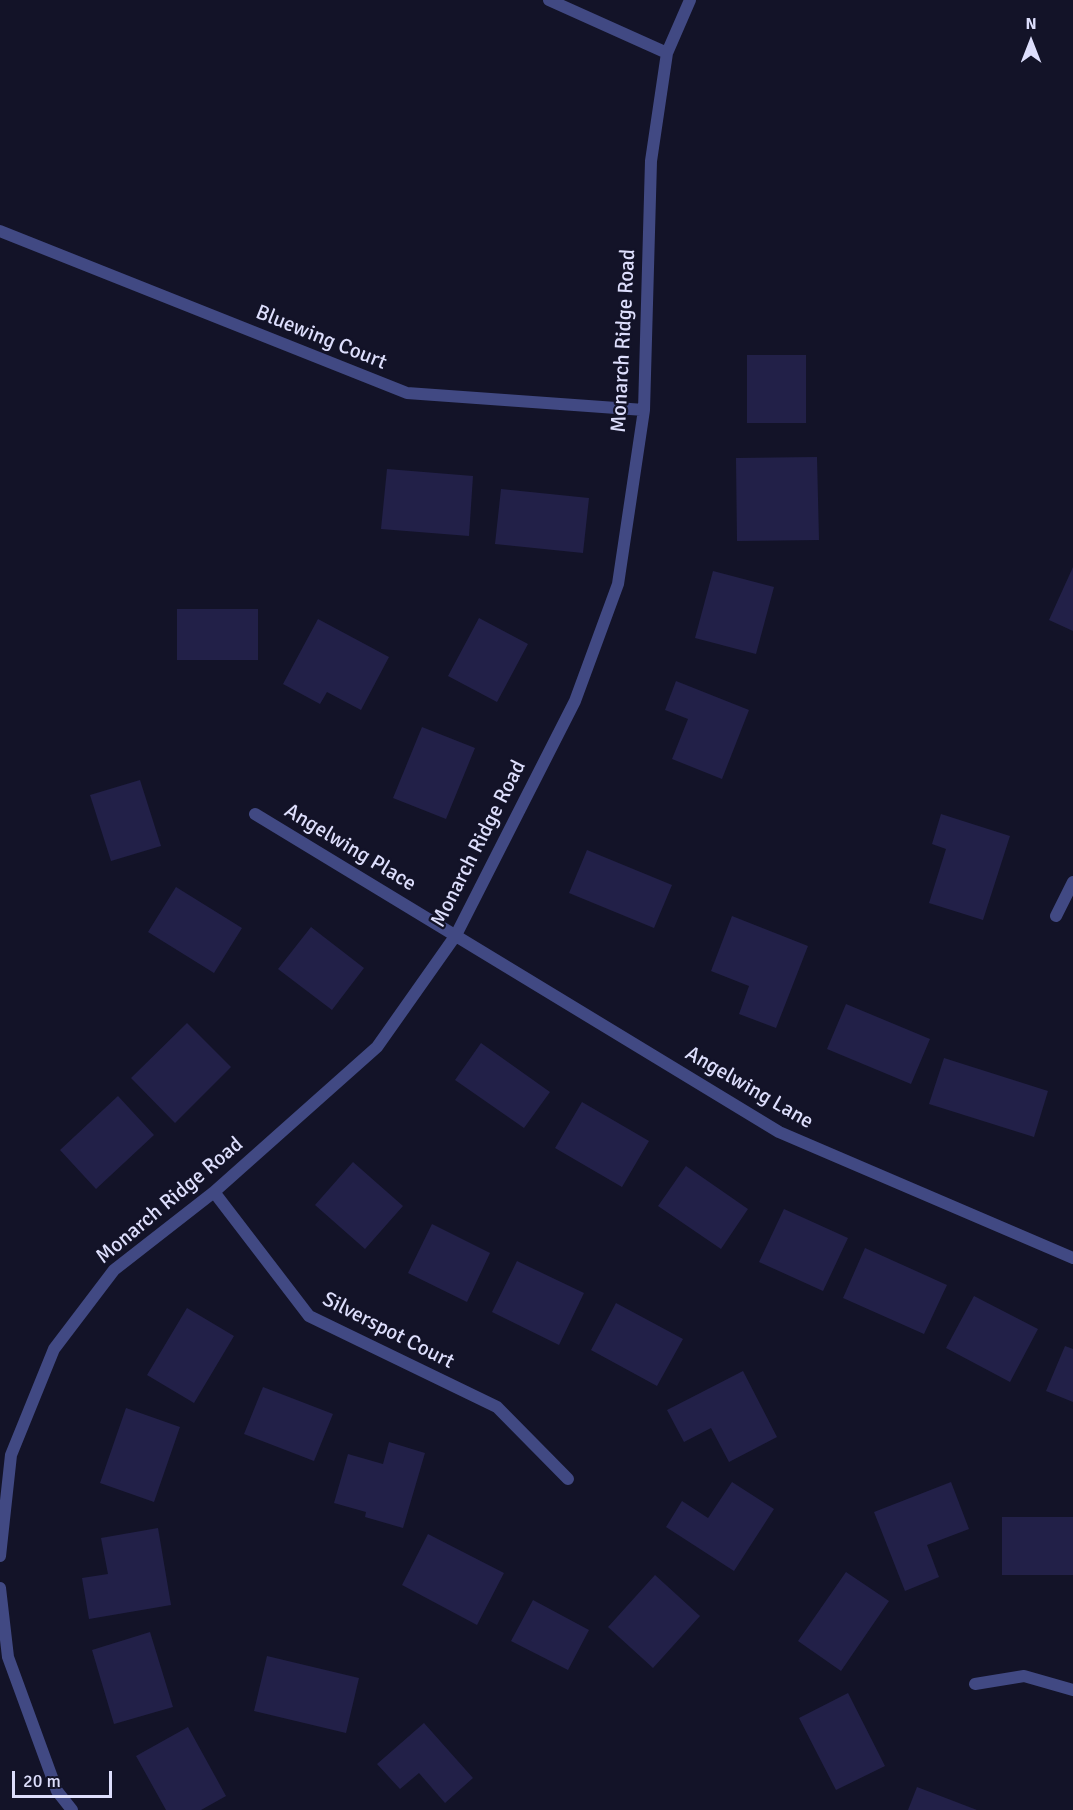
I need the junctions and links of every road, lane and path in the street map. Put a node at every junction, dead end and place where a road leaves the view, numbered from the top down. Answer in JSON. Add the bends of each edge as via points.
{"nodes":[{"id":1,"x":549,"y":0,"type":"edge"},
{"id":2,"x":690,"y":0,"type":"edge"},
{"id":3,"x":667,"y":53,"type":"junction"},
{"id":4,"x":0,"y":231,"type":"edge"},
{"id":5,"x":644,"y":410,"type":"junction"},
{"id":6,"x":255,"y":814,"type":"dead end"},
{"id":7,"x":1073,"y":882,"type":"edge"},
{"id":8,"x":1056,"y":916,"type":"dead end"},
{"id":9,"x":456,"y":935,"type":"junction"},
{"id":10,"x":214,"y":1192,"type":"junction"},
{"id":11,"x":1073,"y":1258,"type":"edge"},
{"id":12,"x":568,"y":1479,"type":"dead end"},
{"id":13,"x":0,"y":1556,"type":"edge"},
{"id":14,"x":0,"y":1588,"type":"edge"},
{"id":15,"x":975,"y":1684,"type":"dead end"},
{"id":16,"x":1073,"y":1690,"type":"edge"},
{"id":17,"x":72,"y":1810,"type":"edge"}],
"edges":[{"from":1,"to":3,"type":"street"},
{"from":2,"to":3,"type":"street","name":"Monarch Ridge Road"},
{"from":3,"to":5,"type":"street","name":"Monarch Ridge Road","via":[[651,161]]},
{"from":4,"to":5,"type":"street","name":"Bluewing Court","via":[[407,393]]},
{"from":5,"to":9,"type":"street","name":"Monarch Ridge Road","via":[[618,584],[575,701]]},
{"from":6,"to":9,"type":"street","name":"Angelwing Place"},
{"from":7,"to":8,"type":"street"},
{"from":9,"to":10,"type":"street","name":"Monarch Ridge Road","via":[[377,1047]]},
{"from":9,"to":11,"type":"street","name":"Angelwing Lane","via":[[779,1132]]},
{"from":10,"to":12,"type":"street","name":"Silverspot Court","via":[[309,1316],[497,1407]]},
{"from":10,"to":13,"type":"street","name":"Monarch Ridge Road","via":[[114,1270],[54,1349],[11,1455]]},
{"from":14,"to":17,"type":"street","via":[[8,1657],[57,1791]]},
{"from":15,"to":16,"type":"street","via":[[1024,1676]]}]}
